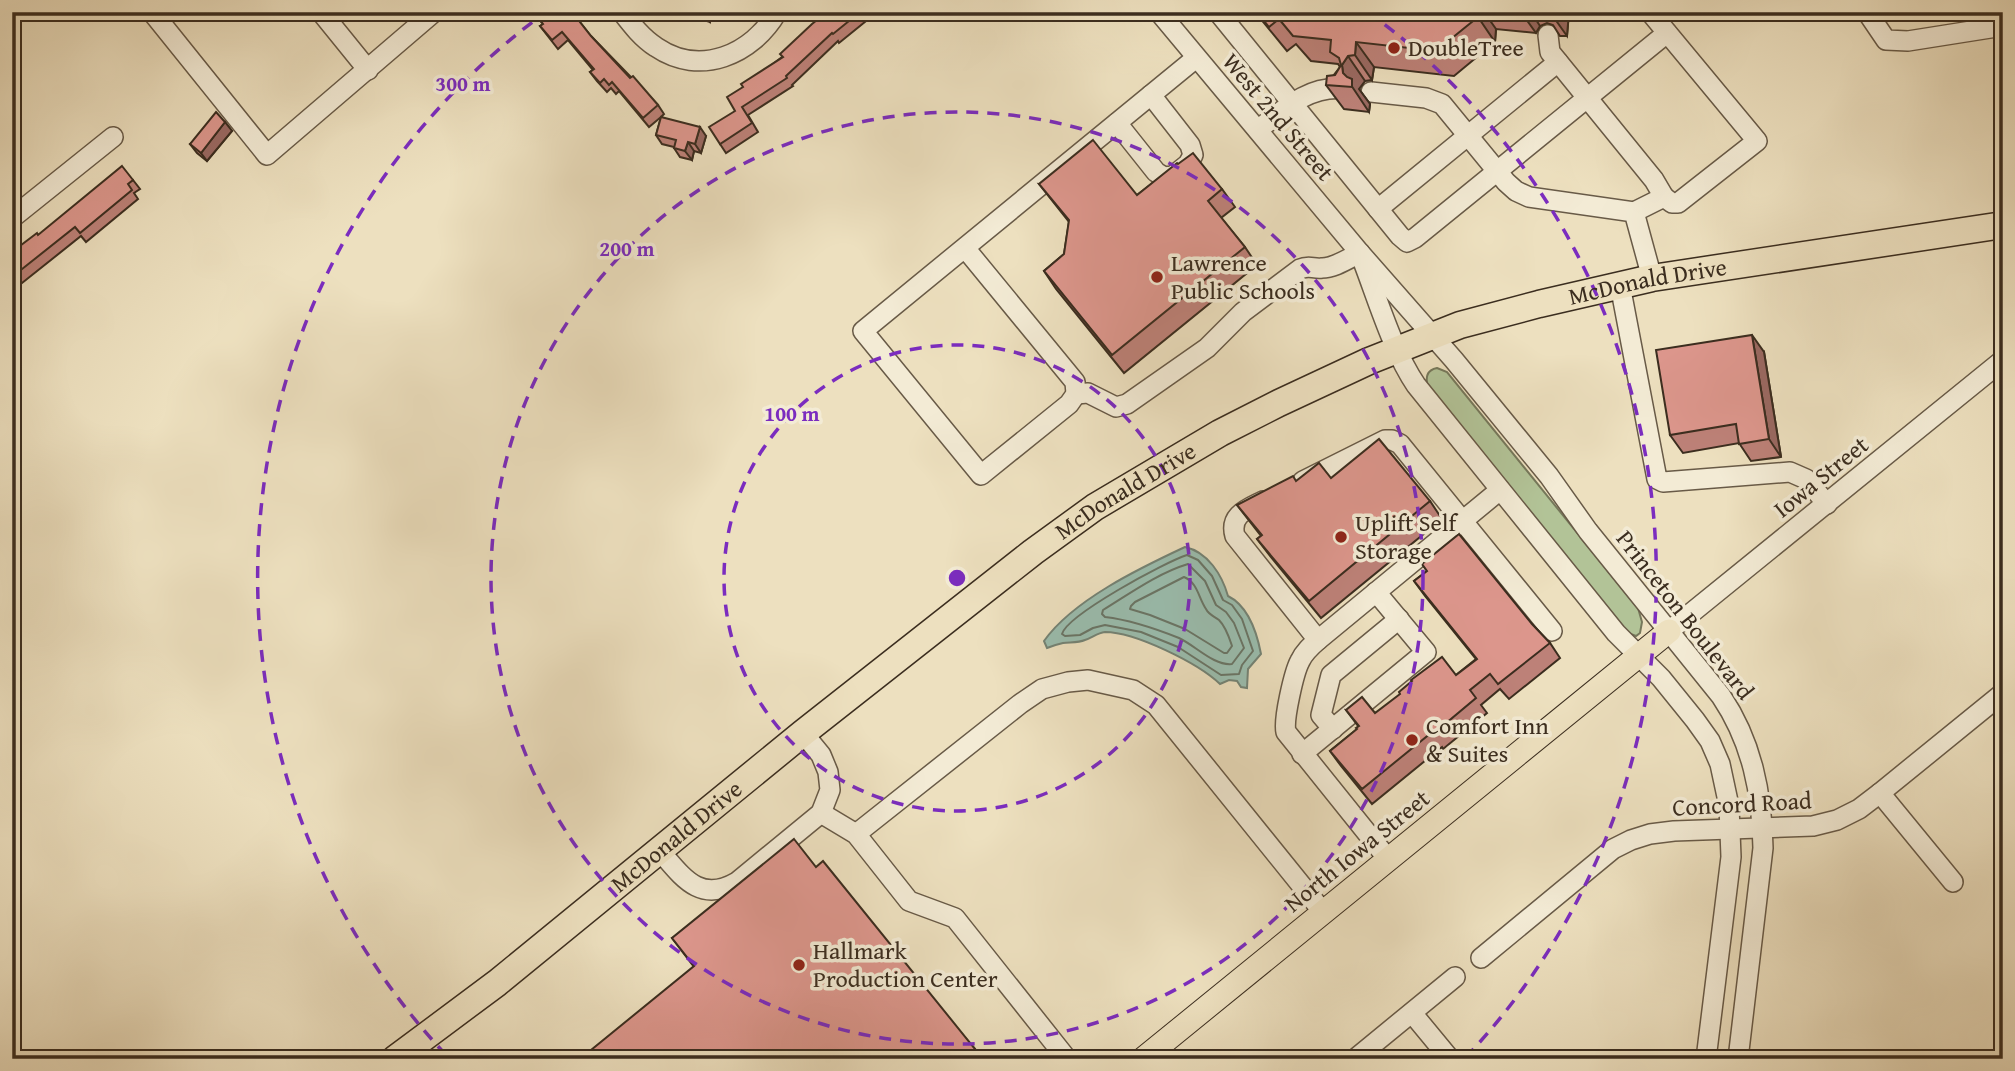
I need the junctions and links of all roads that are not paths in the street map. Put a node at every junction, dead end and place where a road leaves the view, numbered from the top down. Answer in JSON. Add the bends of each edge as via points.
{"nodes":[{"id":1,"x":152,"y":12,"type":"edge"},
{"id":2,"x":321,"y":12,"type":"edge"},
{"id":3,"x":433,"y":12,"type":"edge"},
{"id":4,"x":622,"y":12,"type":"edge"},
{"id":5,"x":777,"y":12,"type":"edge"},
{"id":6,"x":1159,"y":12,"type":"edge"},
{"id":7,"x":1218,"y":12,"type":"edge"},
{"id":8,"x":1650,"y":12,"type":"edge"},
{"id":9,"x":1867,"y":12,"type":"edge"},
{"id":10,"x":2003,"y":26,"type":"edge"},
{"id":11,"x":1667,"y":33,"type":"junction"},
{"id":12,"x":1548,"y":34,"type":"dead end"},
{"id":13,"x":1196,"y":58,"type":"junction"},
{"id":14,"x":1558,"y":62,"type":"junction"},
{"id":15,"x":368,"y":70,"type":"junction"},
{"id":16,"x":1346,"y":89,"type":"edge"},
{"id":17,"x":1371,"y":92,"type":"dead end"},
{"id":18,"x":1151,"y":95,"type":"junction"},
{"id":19,"x":1587,"y":98,"type":"junction"},
{"id":20,"x":1292,"y":103,"type":"junction"},
{"id":21,"x":1117,"y":123,"type":"junction"},
{"id":22,"x":1258,"y":130,"type":"junction"},
{"id":23,"x":1468,"y":135,"type":"junction"},
{"id":24,"x":113,"y":137,"type":"dead end"},
{"id":25,"x":1497,"y":171,"type":"junction"},
{"id":26,"x":1664,"y":197,"type":"junction"},
{"id":27,"x":1378,"y":209,"type":"junction"},
{"id":28,"x":1634,"y":212,"type":"junction"},
{"id":29,"x":12,"y":218,"type":"edge"},
{"id":30,"x":2003,"y":225,"type":"edge"},
{"id":31,"x":965,"y":248,"type":"junction"},
{"id":32,"x":1360,"y":253,"type":"junction"},
{"id":33,"x":1652,"y":278,"type":"junction"},
{"id":34,"x":1620,"y":285,"type":"junction"},
{"id":35,"x":1434,"y":336,"type":"junction"},
{"id":36,"x":1398,"y":350,"type":"junction"},
{"id":37,"x":2003,"y":360,"type":"edge"},
{"id":38,"x":1076,"y":394,"type":"junction"},
{"id":39,"x":1500,"y":490,"type":"junction"},
{"id":40,"x":1827,"y":503,"type":"junction"},
{"id":41,"x":1463,"y":521,"type":"junction"},
{"id":42,"x":1376,"y":592,"type":"junction"},
{"id":43,"x":1399,"y":619,"type":"junction"},
{"id":44,"x":1552,"y":631,"type":"dead end"},
{"id":45,"x":1669,"y":631,"type":"junction"},
{"id":46,"x":1318,"y":640,"type":"junction"},
{"id":47,"x":1639,"y":656,"type":"junction"},
{"id":48,"x":2003,"y":692,"type":"edge"},
{"id":49,"x":1333,"y":729,"type":"junction"},
{"id":50,"x":803,"y":733,"type":"junction"},
{"id":51,"x":1302,"y":754,"type":"junction"},
{"id":52,"x":1880,"y":793,"type":"junction"},
{"id":53,"x":821,"y":813,"type":"junction"},
{"id":54,"x":1763,"y":829,"type":"junction"},
{"id":55,"x":1732,"y":830,"type":"junction"},
{"id":56,"x":856,"y":834,"type":"junction"},
{"id":57,"x":659,"y":850,"type":"junction"},
{"id":58,"x":1388,"y":859,"type":"junction"},
{"id":59,"x":1953,"y":882,"type":"dead end"},
{"id":60,"x":1323,"y":912,"type":"junction"},
{"id":61,"x":1481,"y":958,"type":"dead end"},
{"id":62,"x":1455,"y":977,"type":"dead end"},
{"id":63,"x":1412,"y":1013,"type":"junction"},
{"id":64,"x":396,"y":1059,"type":"edge"},
{"id":65,"x":1067,"y":1059,"type":"edge"},
{"id":66,"x":1143,"y":1059,"type":"edge"},
{"id":67,"x":1355,"y":1059,"type":"edge"},
{"id":68,"x":1450,"y":1059,"type":"edge"},
{"id":69,"x":1706,"y":1059,"type":"edge"},
{"id":70,"x":1738,"y":1059,"type":"edge"}],
"edges":[{"from":1,"to":15,"type":"street","via":[[267,155]]},
{"from":2,"to":15,"type":"street"},
{"from":3,"to":15,"type":"street"},
{"from":4,"to":5,"type":"street","via":[[657,48],[698,70],[748,46]]},
{"from":6,"to":13,"type":"street","name":"West 2nd Street"},
{"from":7,"to":20,"type":"street"},
{"from":8,"to":11,"type":"street"},
{"from":9,"to":10,"type":"street","via":[[1886,40],[1908,41]]},
{"from":11,"to":19,"type":"street"},
{"from":11,"to":26,"type":"street","via":[[1757,141],[1678,203]]},
{"from":12,"to":14,"type":"street","via":[[1550,52]]},
{"from":13,"to":18,"type":"street"},
{"from":13,"to":22,"type":"street","name":"West 2nd Street"},
{"from":14,"to":19,"type":"street"},
{"from":14,"to":23,"type":"street"},
{"from":16,"to":20,"type":"street","via":[[1315,91]]},
{"from":17,"to":23,"type":"street","via":[[1442,104]]},
{"from":18,"to":21,"type":"street"},
{"from":18,"to":21,"type":"street","via":[[1190,145],[1188,164],[1164,177]]},
{"from":19,"to":25,"type":"street"},
{"from":19,"to":26,"type":"street"},
{"from":20,"to":22,"type":"street"},
{"from":20,"to":27,"type":"street"},
{"from":21,"to":31,"type":"street"},
{"from":22,"to":32,"type":"street","name":"West 2nd Street"},
{"from":23,"to":25,"type":"street"},
{"from":23,"to":27,"type":"street"},
{"from":24,"to":29,"type":"street"},
{"from":25,"to":27,"type":"street","via":[[1407,242]]},
{"from":25,"to":28,"type":"street","via":[[1516,191],[1529,197]]},
{"from":26,"to":28,"type":"street"},
{"from":28,"to":33,"type":"street"},
{"from":30,"to":33,"type":"highway","name":"McDonald Drive"},
{"from":31,"to":38,"type":"street","via":[[1074,382]]},
{"from":31,"to":38,"type":"street","via":[[863,331],[981,475]]},
{"from":32,"to":35,"type":"street","name":"West 2nd Street"},
{"from":32,"to":36,"type":"street","name":"West 2nd Street"},
{"from":32,"to":38,"type":"street","via":[[1337,264],[1300,269],[1243,312],[1208,348],[1127,404],[1116,407],[1088,393]]},
{"from":33,"to":34,"type":"highway","name":"McDonald Drive"},
{"from":34,"to":35,"type":"highway","name":"McDonald Drive"},
{"from":34,"to":40,"type":"street","via":[[1657,479],[1790,472],[1806,479]]},
{"from":35,"to":36,"type":"highway","name":"McDonald Drive"},
{"from":35,"to":45,"type":"street","name":"Princeton Boulevard"},
{"from":36,"to":39,"type":"street","via":[[1428,402]]},
{"from":36,"to":50,"type":"highway","name":"McDonald Drive","via":[[1220,433],[1095,507]]},
{"from":37,"to":40,"type":"street","name":"Iowa Street"},
{"from":39,"to":41,"type":"street"},
{"from":39,"to":47,"type":"street"},
{"from":40,"to":45,"type":"street","name":"Iowa Street"},
{"from":41,"to":42,"type":"street"},
{"from":41,"to":44,"type":"street"},
{"from":41,"to":46,"type":"street","via":[[1392,440],[1240,514],[1234,520],[1235,536]]},
{"from":42,"to":43,"type":"street"},
{"from":42,"to":46,"type":"street"},
{"from":43,"to":49,"type":"street","via":[[1331,674],[1321,715]]},
{"from":43,"to":49,"type":"street","via":[[1426,652]]},
{"from":45,"to":47,"type":"main road","name":"North Iowa Street"},
{"from":45,"to":54,"type":"street","name":"Princeton Boulevard","via":[[1721,696],[1742,732],[1757,781]]},
{"from":46,"to":51,"type":"street","via":[[1300,660],[1285,720],[1286,732]]},
{"from":47,"to":55,"type":"street","via":[[1710,741],[1726,785]]},
{"from":47,"to":58,"type":"main road","name":"North Iowa Street"},
{"from":48,"to":52,"type":"street","name":"Concord Road"},
{"from":49,"to":51,"type":"street"},
{"from":50,"to":53,"type":"street","via":[[828,772],[830,790]]},
{"from":50,"to":57,"type":"highway","name":"McDonald Drive"},
{"from":51,"to":58,"type":"street"},
{"from":52,"to":54,"type":"street","name":"Concord Road","via":[[1837,820]]},
{"from":52,"to":59,"type":"street"},
{"from":53,"to":56,"type":"street"},
{"from":53,"to":57,"type":"street","via":[[723,890],[695,886]]},
{"from":54,"to":55,"type":"street","name":"Concord Road"},
{"from":54,"to":70,"type":"street","name":"Princeton Boulevard"},
{"from":55,"to":61,"type":"street","name":"Concord Road","via":[[1674,831],[1630,840]]},
{"from":55,"to":69,"type":"street"},
{"from":56,"to":60,"type":"street","via":[[1042,689],[1088,680],[1133,690],[1156,705]]},
{"from":56,"to":65,"type":"street","via":[[909,901],[956,918]]},
{"from":57,"to":64,"type":"highway","name":"McDonald Drive"},
{"from":58,"to":60,"type":"main road","name":"North Iowa Street"},
{"from":60,"to":66,"type":"main road","name":"North Iowa Street"},
{"from":62,"to":63,"type":"street"},
{"from":63,"to":67,"type":"street"},
{"from":63,"to":68,"type":"street"}]}
